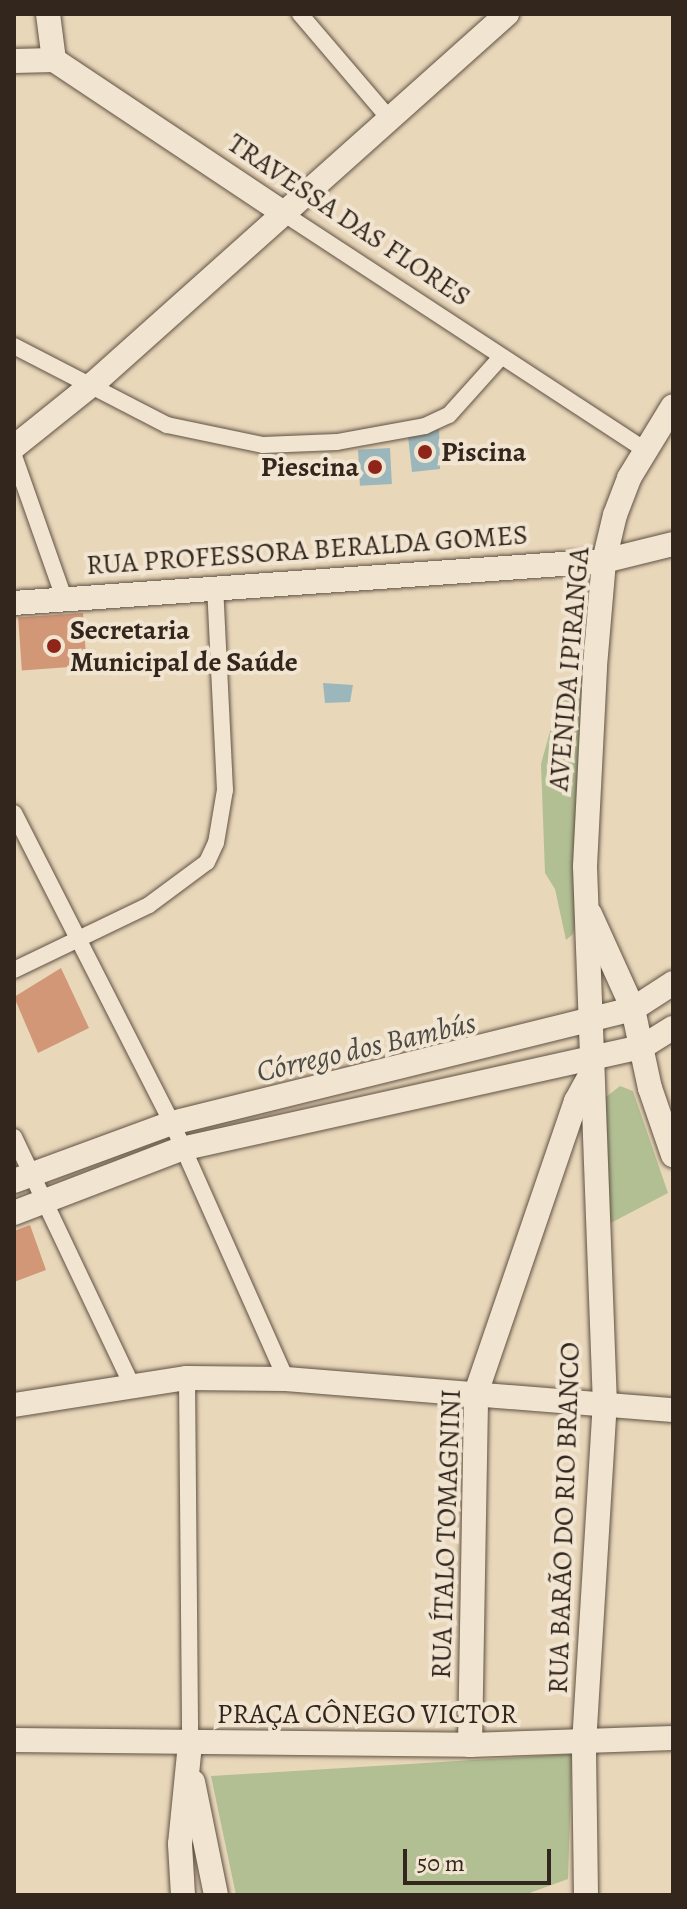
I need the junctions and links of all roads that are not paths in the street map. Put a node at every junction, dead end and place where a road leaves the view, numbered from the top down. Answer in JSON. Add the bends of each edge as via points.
{"nodes":[{"id":1,"x":48,"y":14,"type":"edge"},
{"id":2,"x":300,"y":14,"type":"edge"},
{"id":3,"x":507,"y":14,"type":"edge"},
{"id":4,"x":54,"y":60,"type":"junction"},
{"id":5,"x":14,"y":61,"type":"edge"},
{"id":6,"x":387,"y":116,"type":"junction"},
{"id":7,"x":283,"y":213,"type":"junction"},
{"id":8,"x":14,"y":346,"type":"edge"},
{"id":9,"x":501,"y":357,"type":"junction"},
{"id":10,"x":94,"y":383,"type":"junction"},
{"id":11,"x":673,"y":406,"type":"edge"},
{"id":12,"x":14,"y":447,"type":"edge"},
{"id":13,"x":645,"y":450,"type":"junction"},
{"id":14,"x":14,"y":456,"type":"edge"},
{"id":15,"x":673,"y":544,"type":"edge"},
{"id":16,"x":604,"y":561,"type":"junction"},
{"id":17,"x":215,"y":586,"type":"junction"},
{"id":18,"x":63,"y":595,"type":"junction"},
{"id":19,"x":14,"y":603,"type":"edge"},
{"id":20,"x":14,"y":813,"type":"edge"},
{"id":21,"x":586,"y":905,"type":"junction"},
{"id":22,"x":75,"y":938,"type":"junction"},
{"id":23,"x":14,"y":970,"type":"edge"},
{"id":24,"x":673,"y":983,"type":"edge"},
{"id":25,"x":633,"y":1009,"type":"junction"},
{"id":26,"x":589,"y":1021,"type":"junction"},
{"id":27,"x":673,"y":1028,"type":"edge"},
{"id":28,"x":642,"y":1047,"type":"junction"},
{"id":29,"x":594,"y":1062,"type":"junction"},
{"id":30,"x":585,"y":1100,"type":"junction"},
{"id":31,"x":172,"y":1123,"type":"junction"},
{"id":32,"x":14,"y":1137,"type":"edge"},
{"id":33,"x":181,"y":1149,"type":"junction"},
{"id":34,"x":673,"y":1155,"type":"edge"},
{"id":35,"x":24,"y":1178,"type":"edge"},
{"id":36,"x":46,"y":1201,"type":"junction"},
{"id":37,"x":14,"y":1213,"type":"edge"},
{"id":38,"x":187,"y":1378,"type":"junction"},
{"id":39,"x":286,"y":1379,"type":"junction"},
{"id":40,"x":132,"y":1385,"type":"junction"},
{"id":41,"x":476,"y":1393,"type":"junction"},
{"id":42,"x":14,"y":1405,"type":"edge"},
{"id":43,"x":605,"y":1405,"type":"junction"},
{"id":44,"x":673,"y":1410,"type":"edge"},
{"id":45,"x":673,"y":1738,"type":"edge"},
{"id":46,"x":14,"y":1740,"type":"edge"},
{"id":47,"x":190,"y":1743,"type":"junction"},
{"id":48,"x":584,"y":1744,"type":"junction"},
{"id":49,"x":470,"y":1745,"type":"junction"},
{"id":50,"x":191,"y":1772,"type":"junction"},
{"id":51,"x":183,"y":1895,"type":"edge"},
{"id":52,"x":216,"y":1895,"type":"edge"},
{"id":53,"x":586,"y":1895,"type":"edge"}],
"edges":[{"from":1,"to":4,"type":"street"},
{"from":2,"to":6,"type":"street"},
{"from":3,"to":6,"type":"street"},
{"from":4,"to":5,"type":"street"},
{"from":4,"to":7,"type":"street","name":"TRAVESSA DAS FLORES"},
{"from":6,"to":7,"type":"street"},
{"from":7,"to":9,"type":"street","name":"TRAVESSA DAS FLORES"},
{"from":7,"to":10,"type":"street"},
{"from":8,"to":10,"type":"street"},
{"from":9,"to":10,"type":"street","via":[[449,415],[425,426],[337,442],[263,445],[219,439],[167,425]]},
{"from":9,"to":13,"type":"street","name":"TRAVESSA DAS FLORES"},
{"from":10,"to":12,"type":"street"},
{"from":11,"to":13,"type":"street","name":"AVENIDA IPIRANGA"},
{"from":13,"to":16,"type":"street","name":"AVENIDA IPIRANGA","via":[[615,515]]},
{"from":14,"to":18,"type":"street"},
{"from":15,"to":16,"type":"street","name":"RUA PROFESSORA BERALDA GOMES"},
{"from":16,"to":17,"type":"street","name":"RUA PROFESSORA BERALDA GOMES"},
{"from":16,"to":21,"type":"street","name":"AVENIDA IPIRANGA"},
{"from":17,"to":18,"type":"street","name":"RUA PROFESSORA BERALDA GOMES"},
{"from":17,"to":22,"type":"street","via":[[222,816],[207,862],[149,905]]},
{"from":18,"to":19,"type":"street","name":"RUA PROFESSORA BERALDA GOMES"},
{"from":20,"to":22,"type":"street"},
{"from":21,"to":25,"type":"street","name":"AVENIDA IPIRANGA"},
{"from":21,"to":26,"type":"street","name":"AVENIDA IPIRANGA"},
{"from":22,"to":23,"type":"street"},
{"from":22,"to":31,"type":"street"},
{"from":24,"to":25,"type":"street"},
{"from":25,"to":26,"type":"street"},
{"from":25,"to":28,"type":"street","name":"AVENIDA IPIRANGA"},
{"from":26,"to":29,"type":"street","name":"AVENIDA IPIRANGA"},
{"from":26,"to":31,"type":"street"},
{"from":27,"to":28,"type":"street"},
{"from":28,"to":29,"type":"street"},
{"from":28,"to":34,"type":"street","name":"AVENIDA IPIRANGA"},
{"from":29,"to":30,"type":"street","name":"RUA ÍTALO TOMAGNINI"},
{"from":29,"to":33,"type":"street"},
{"from":30,"to":41,"type":"street","name":"RUA ÍTALO TOMAGNINI"},
{"from":30,"to":43,"type":"street","name":"RUA BARÃO DO RIO BRANCO"},
{"from":31,"to":33,"type":"street"},
{"from":31,"to":35,"type":"street"},
{"from":32,"to":35,"type":"street"},
{"from":33,"to":36,"type":"street"},
{"from":33,"to":39,"type":"street"},
{"from":35,"to":36,"type":"street"},
{"from":36,"to":37,"type":"street"},
{"from":36,"to":40,"type":"street"},
{"from":38,"to":39,"type":"street"},
{"from":38,"to":40,"type":"street"},
{"from":38,"to":47,"type":"street"},
{"from":39,"to":41,"type":"street"},
{"from":40,"to":42,"type":"street"},
{"from":41,"to":43,"type":"street"},
{"from":41,"to":49,"type":"street","name":"RUA ÍTALO TOMAGNINI"},
{"from":43,"to":44,"type":"street"},
{"from":43,"to":48,"type":"street","name":"RUA BARÃO DO RIO BRANCO"},
{"from":45,"to":48,"type":"street","name":"PRAÇA CÔNEGO VICTOR"},
{"from":46,"to":47,"type":"street","name":"PRAÇA CÔNEGO VICTOR"},
{"from":47,"to":49,"type":"street","name":"PRAÇA CÔNEGO VICTOR"},
{"from":47,"to":50,"type":"street"},
{"from":48,"to":49,"type":"street","name":"PRAÇA CÔNEGO VICTOR"},
{"from":48,"to":53,"type":"street"},
{"from":50,"to":51,"type":"street","via":[[180,1833]]},
{"from":50,"to":52,"type":"street"}]}
